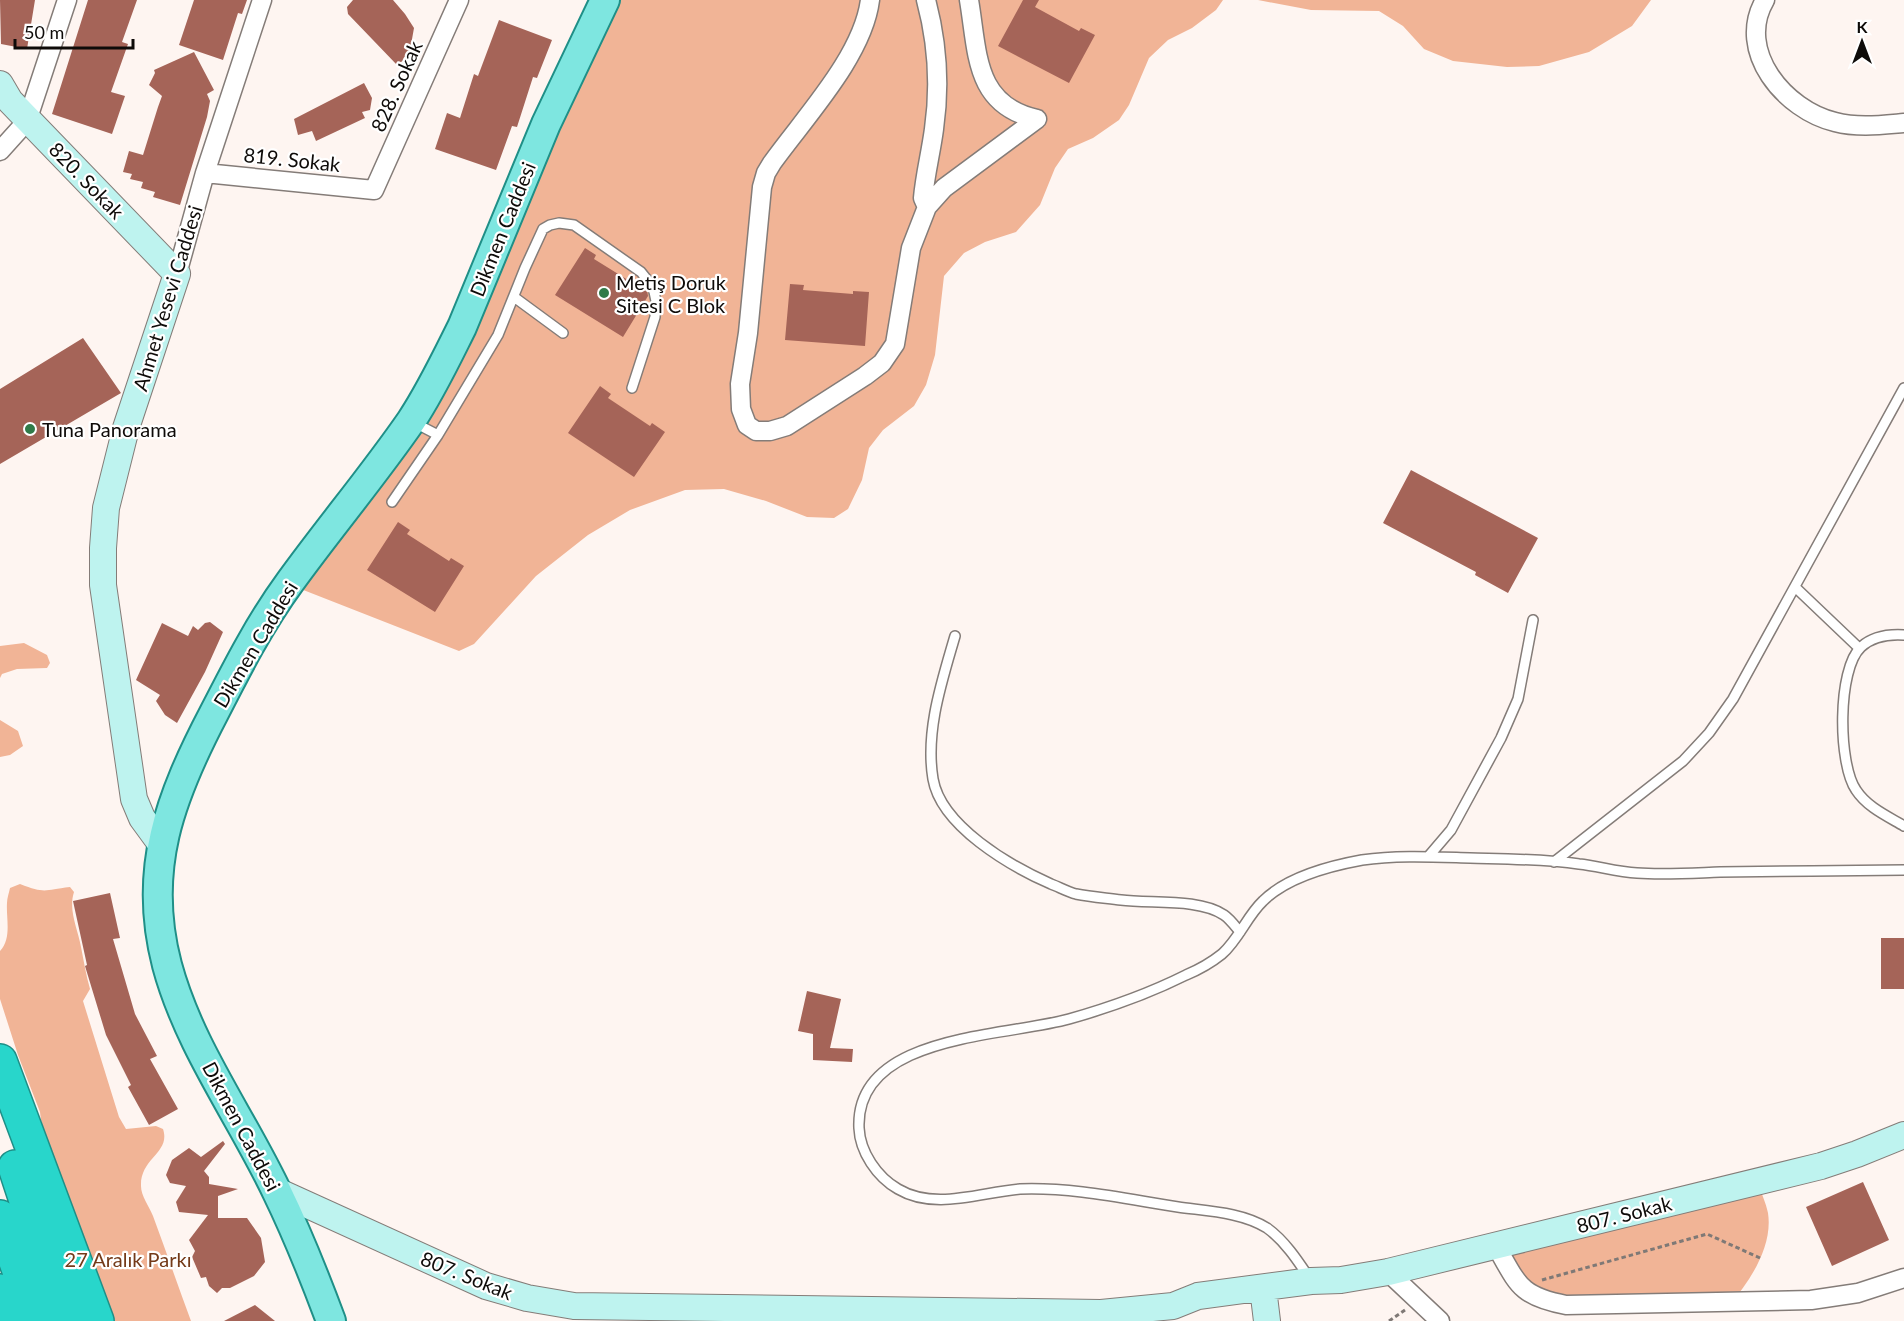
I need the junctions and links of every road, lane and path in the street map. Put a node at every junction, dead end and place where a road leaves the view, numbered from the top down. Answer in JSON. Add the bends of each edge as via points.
{"nodes":[{"id":1,"x":67,"y":0,"type":"edge"},
{"id":2,"x":262,"y":0,"type":"edge"},
{"id":3,"x":459,"y":0,"type":"edge"},
{"id":4,"x":605,"y":0,"type":"edge"},
{"id":5,"x":870,"y":0,"type":"edge"},
{"id":6,"x":926,"y":0,"type":"edge"},
{"id":7,"x":969,"y":0,"type":"edge"},
{"id":8,"x":1765,"y":0,"type":"edge"},
{"id":9,"x":0,"y":84,"type":"edge"},
{"id":10,"x":28,"y":119,"type":"junction"},
{"id":11,"x":1904,"y":123,"type":"edge"},
{"id":12,"x":0,"y":151,"type":"edge"},
{"id":13,"x":205,"y":173,"type":"junction"},
{"id":14,"x":374,"y":190,"type":"joint"},
{"id":15,"x":927,"y":207,"type":"junction"},
{"id":16,"x":177,"y":274,"type":"junction"},
{"id":17,"x":514,"y":297,"type":"junction"},
{"id":18,"x":563,"y":333,"type":"dead end"},
{"id":19,"x":632,"y":388,"type":"dead end"},
{"id":20,"x":1904,"y":388,"type":"edge"},
{"id":21,"x":411,"y":421,"type":"junction"},
{"id":22,"x":438,"y":435,"type":"junction"},
{"id":23,"x":392,"y":502,"type":"dead end"},
{"id":24,"x":1795,"y":586,"type":"junction"},
{"id":25,"x":1533,"y":620,"type":"dead end"},
{"id":26,"x":1904,"y":635,"type":"edge"},
{"id":27,"x":955,"y":636,"type":"dead end"},
{"id":28,"x":1859,"y":648,"type":"junction"},
{"id":29,"x":1904,"y":826,"type":"edge"},
{"id":30,"x":161,"y":844,"type":"junction"},
{"id":31,"x":1428,"y":857,"type":"junction"},
{"id":32,"x":1554,"y":862,"type":"junction"},
{"id":33,"x":1904,"y":870,"type":"edge"},
{"id":34,"x":1240,"y":932,"type":"junction"},
{"id":35,"x":0,"y":1061,"type":"edge"},
{"id":36,"x":0,"y":1118,"type":"edge"},
{"id":37,"x":1904,"y":1135,"type":"edge"},
{"id":38,"x":277,"y":1191,"type":"junction"},
{"id":39,"x":0,"y":1217,"type":"edge"},
{"id":40,"x":1496,"y":1246,"type":"junction"},
{"id":41,"x":1760,"y":1258,"type":"dead end"},
{"id":42,"x":1388,"y":1272,"type":"junction"},
{"id":43,"x":1904,"y":1278,"type":"edge"},
{"id":44,"x":1341,"y":1280,"type":"junction"},
{"id":45,"x":1311,"y":1281,"type":"junction"},
{"id":46,"x":1520,"y":1287,"type":"junction"},
{"id":47,"x":0,"y":1291,"type":"edge"},
{"id":48,"x":1257,"y":1305,"type":"edge"},
{"id":49,"x":1101,"y":1313,"type":"junction"},
{"id":50,"x":11,"y":1321,"type":"edge"},
{"id":51,"x":37,"y":1321,"type":"edge"},
{"id":52,"x":69,"y":1321,"type":"edge"},
{"id":53,"x":97,"y":1321,"type":"edge"},
{"id":54,"x":331,"y":1321,"type":"edge"},
{"id":55,"x":1142,"y":1321,"type":"edge"},
{"id":56,"x":1440,"y":1321,"type":"edge"}],
"edges":[{"from":1,"to":10,"type":"street"},
{"from":2,"to":13,"type":"street","name":"Ahmet Yesevi Caddesi"},
{"from":3,"to":14,"type":"street","name":"828. Sokak"},
{"from":4,"to":21,"type":"main road","name":"Dikmen Caddesi","via":[[546,124],[462,327]]},
{"from":5,"to":15,"type":"street","via":[[853,51],[766,173],[740,384],[741,409],[747,425],[756,431],[787,426],[882,363],[895,344],[911,248]]},
{"from":6,"to":15,"type":"street","via":[[937,78],[934,128],[922,198]]},
{"from":7,"to":15,"type":"street","via":[[982,72],[991,92],[1012,111],[1037,119],[944,188]]},
{"from":8,"to":11,"type":"street","via":[[1757,14],[1760,58],[1784,94],[1811,113],[1834,122],[1866,126]]},
{"from":9,"to":10,"type":"main road","name":"820. Sokak"},
{"from":10,"to":12,"type":"street"},
{"from":10,"to":16,"type":"main road","name":"820. Sokak"},
{"from":13,"to":14,"type":"street","name":"819. Sokak"},
{"from":13,"to":16,"type":"street","name":"Ahmet Yesevi Caddesi"},
{"from":16,"to":30,"type":"main road","name":"Ahmet Yesevi Caddesi","via":[[115,468],[103,548],[103,585],[132,790],[142,818]]},
{"from":17,"to":18,"type":"lane"},
{"from":17,"to":19,"type":"lane","via":[[543,229],[559,223],[574,225],[641,272],[653,287],[656,309]]},
{"from":17,"to":22,"type":"lane","via":[[498,335]]},
{"from":20,"to":24,"type":"lane"},
{"from":21,"to":22,"type":"lane"},
{"from":21,"to":30,"type":"main road","name":"Dikmen Caddesi","via":[[288,584],[255,636],[193,754]]},
{"from":22,"to":23,"type":"lane"},
{"from":24,"to":28,"type":"lane"},
{"from":24,"to":32,"type":"lane","via":[[1733,699],[1709,733],[1683,761]]},
{"from":25,"to":31,"type":"lane","via":[[1518,699],[1501,738],[1451,830]]},
{"from":26,"to":28,"type":"lane","via":[[1872,639]]},
{"from":27,"to":34,"type":"lane","via":[[940,686],[931,759],[940,799],[962,826],[983,846],[1026,873],[1074,894],[1206,908],[1224,915]]},
{"from":28,"to":29,"type":"lane","via":[[1848,671],[1843,702],[1845,761],[1856,790],[1874,809]]},
{"from":30,"to":38,"type":"main road","name":"Dikmen Caddesi","via":[[156,895],[167,965],[206,1058]]},
{"from":31,"to":32,"type":"lane"},
{"from":31,"to":34,"type":"lane","via":[[1359,861],[1286,884],[1262,901]]},
{"from":32,"to":33,"type":"lane","via":[[1636,873]]},
{"from":34,"to":45,"type":"lane","via":[[1223,953],[1132,998],[1069,1019],[952,1041],[910,1054],[884,1070],[867,1091],[859,1115],[860,1143],[877,1172],[898,1190],[924,1199],[1024,1189],[1089,1192],[1240,1217],[1266,1228],[1292,1253]]},
{"from":35,"to":53,"type":"highway"},
{"from":36,"to":52,"type":"highway"},
{"from":37,"to":40,"type":"main road","name":"807. Sokak","via":[[1821,1166]]},
{"from":38,"to":49,"type":"main road","name":"807. Sokak","via":[[486,1286],[565,1304]]},
{"from":38,"to":54,"type":"main road","name":"Dikmen Caddesi"},
{"from":39,"to":51,"type":"highway"},
{"from":40,"to":42,"type":"main road","name":"807. Sokak"},
{"from":40,"to":46,"type":"street"},
{"from":41,"to":46,"type":"path","via":[[1707,1234]]},
{"from":42,"to":44,"type":"main road","name":"807. Sokak"},
{"from":42,"to":56,"type":"street"},
{"from":43,"to":46,"type":"street","via":[[1850,1295],[1781,1302],[1566,1305],[1547,1301]]},
{"from":44,"to":45,"type":"main road","name":"807. Sokak"},
{"from":44,"to":48,"type":"main road","name":"807. Sokak","via":[[1315,1295]]},
{"from":45,"to":48,"type":"main road","name":"807. Sokak"},
{"from":47,"to":50,"type":"highway"},
{"from":48,"to":49,"type":"main road","name":"807. Sokak","via":[[1198,1296],[1173,1306]]},
{"from":49,"to":55,"type":"main road"}]}
